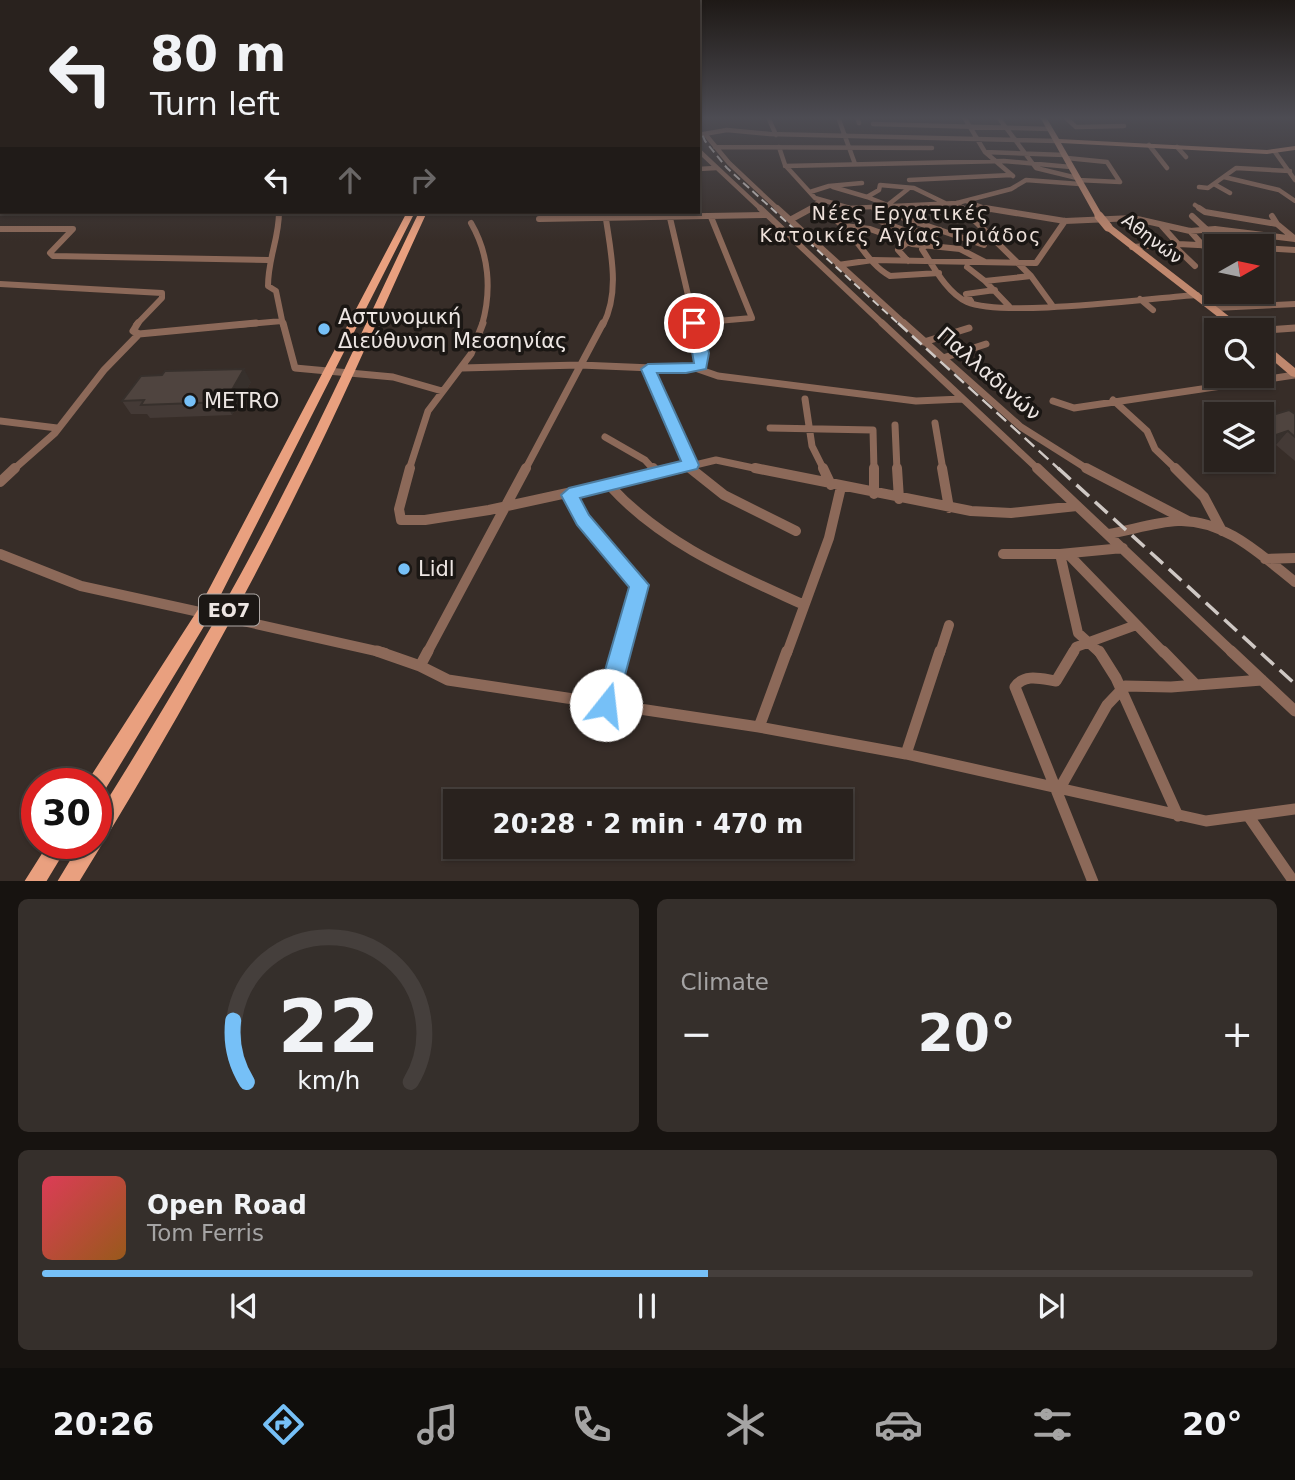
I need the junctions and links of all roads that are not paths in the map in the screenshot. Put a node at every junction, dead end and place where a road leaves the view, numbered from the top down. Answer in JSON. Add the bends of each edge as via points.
{"nodes":[{"id":1,"x":705,"y":158,"type":"edge"},
{"id":2,"x":726,"y":158,"type":"edge"},
{"id":3,"x":783,"y":158,"type":"edge"},
{"id":4,"x":813,"y":158,"type":"edge"},
{"id":5,"x":853,"y":158,"type":"edge"},
{"id":6,"x":917,"y":158,"type":"edge"},
{"id":7,"x":992,"y":158,"type":"edge"},
{"id":8,"x":1029,"y":158,"type":"edge"},
{"id":9,"x":1056,"y":158,"type":"edge"},
{"id":10,"x":1159,"y":158,"type":"edge"},
{"id":11,"x":1280,"y":158,"type":"edge"},
{"id":12,"x":1067,"y":160,"type":"junction"},
{"id":13,"x":996,"y":161,"type":"junction"},
{"id":14,"x":951,"y":162,"type":"junction"},
{"id":15,"x":921,"y":163,"type":"junction"},
{"id":16,"x":855,"y":164,"type":"junction"},
{"id":17,"x":815,"y":165,"type":"junction"},
{"id":18,"x":1034,"y":165,"type":"junction"},
{"id":19,"x":786,"y":166,"type":"junction"},
{"id":20,"x":716,"y":168,"type":"junction"},
{"id":21,"x":1167,"y":168,"type":"dead end"},
{"id":22,"x":700,"y":169,"type":"edge"},
{"id":23,"x":1292,"y":173,"type":"edge"},
{"id":24,"x":1012,"y":175,"type":"junction"},
{"id":25,"x":964,"y":177,"type":"junction"},
{"id":26,"x":1224,"y":177,"type":"junction"},
{"id":27,"x":909,"y":180,"type":"dead end"},
{"id":28,"x":1295,"y":180,"type":"edge"},
{"id":29,"x":1078,"y":181,"type":"junction"},
{"id":30,"x":1021,"y":182,"type":"junction"},
{"id":31,"x":862,"y":183,"type":"dead end"},
{"id":32,"x":1198,"y":184,"type":"dead end"},
{"id":33,"x":1213,"y":185,"type":"junction"},
{"id":34,"x":829,"y":186,"type":"junction"},
{"id":35,"x":908,"y":189,"type":"junction"},
{"id":36,"x":810,"y":192,"type":"junction"},
{"id":37,"x":1230,"y":192,"type":"dead end"},
{"id":38,"x":867,"y":197,"type":"junction"},
{"id":39,"x":820,"y":200,"type":"junction"},
{"id":40,"x":966,"y":201,"type":"junction"},
{"id":41,"x":1295,"y":201,"type":"edge"},
{"id":42,"x":957,"y":203,"type":"junction"},
{"id":43,"x":945,"y":204,"type":"junction"},
{"id":44,"x":838,"y":205,"type":"junction"},
{"id":45,"x":1195,"y":205,"type":"dead end"},
{"id":46,"x":890,"y":206,"type":"junction"},
{"id":47,"x":874,"y":208,"type":"junction"},
{"id":48,"x":810,"y":211,"type":"junction"},
{"id":49,"x":279,"y":214,"type":"edge"},
{"id":50,"x":410,"y":214,"type":"edge"},
{"id":51,"x":422,"y":214,"type":"edge"},
{"id":52,"x":605,"y":215,"type":"edge"},
{"id":53,"x":766,"y":215,"type":"junction"},
{"id":54,"x":828,"y":215,"type":"junction"},
{"id":55,"x":1192,"y":216,"type":"dead end"},
{"id":56,"x":1272,"y":216,"type":"dead end"},
{"id":57,"x":711,"y":217,"type":"junction"},
{"id":58,"x":1225,"y":217,"type":"junction"},
{"id":59,"x":670,"y":218,"type":"junction"},
{"id":60,"x":539,"y":219,"type":"dead end"},
{"id":61,"x":790,"y":220,"type":"junction"},
{"id":62,"x":878,"y":220,"type":"junction"},
{"id":63,"x":1065,"y":221,"type":"junction"},
{"id":64,"x":471,"y":223,"type":"dead end"},
{"id":65,"x":1277,"y":224,"type":"junction"},
{"id":66,"x":1161,"y":225,"type":"junction"},
{"id":67,"x":844,"y":226,"type":"junction"},
{"id":68,"x":857,"y":226,"type":"junction"},
{"id":69,"x":0,"y":229,"type":"edge"},
{"id":70,"x":915,"y":229,"type":"dead end"},
{"id":71,"x":1206,"y":229,"type":"junction"},
{"id":72,"x":940,"y":230,"type":"junction"},
{"id":73,"x":1190,"y":231,"type":"junction"},
{"id":74,"x":1234,"y":231,"type":"junction"},
{"id":75,"x":1295,"y":239,"type":"edge"},
{"id":76,"x":907,"y":243,"type":"junction"},
{"id":77,"x":860,"y":244,"type":"junction"},
{"id":78,"x":1175,"y":244,"type":"junction"},
{"id":79,"x":1199,"y":244,"type":"junction"},
{"id":80,"x":1204,"y":244,"type":"edge"},
{"id":81,"x":925,"y":245,"type":"junction"},
{"id":82,"x":984,"y":245,"type":"dead end"},
{"id":83,"x":874,"y":247,"type":"dead end"},
{"id":84,"x":1132,"y":247,"type":"junction"},
{"id":85,"x":1204,"y":249,"type":"edge"},
{"id":86,"x":1274,"y":249,"type":"edge"},
{"id":87,"x":1295,"y":250,"type":"edge"},
{"id":88,"x":268,"y":260,"type":"junction"},
{"id":89,"x":873,"y":260,"type":"junction"},
{"id":90,"x":929,"y":260,"type":"junction"},
{"id":91,"x":908,"y":261,"type":"junction"},
{"id":92,"x":985,"y":262,"type":"junction"},
{"id":93,"x":1018,"y":263,"type":"junction"},
{"id":94,"x":838,"y":265,"type":"junction"},
{"id":95,"x":1195,"y":266,"type":"dead end"},
{"id":96,"x":967,"y":267,"type":"dead end"},
{"id":97,"x":939,"y":273,"type":"junction"},
{"id":98,"x":1031,"y":276,"type":"junction"},
{"id":99,"x":985,"y":281,"type":"junction"},
{"id":100,"x":0,"y":284,"type":"edge"},
{"id":101,"x":995,"y":290,"type":"junction"},
{"id":102,"x":1197,"y":295,"type":"junction"},
{"id":103,"x":1140,"y":299,"type":"junction"},
{"id":104,"x":971,"y":300,"type":"dead end"},
{"id":105,"x":1295,"y":304,"type":"edge"},
{"id":106,"x":1052,"y":305,"type":"junction"},
{"id":107,"x":1009,"y":306,"type":"junction"},
{"id":108,"x":1215,"y":308,"type":"junction"},
{"id":109,"x":1153,"y":310,"type":"dead end"},
{"id":110,"x":1227,"y":318,"type":"edge"},
{"id":111,"x":282,"y":321,"type":"junction"},
{"id":112,"x":694,"y":323,"type":"junction"},
{"id":113,"x":969,"y":328,"type":"dead end"},
{"id":114,"x":1295,"y":328,"type":"edge"},
{"id":115,"x":1274,"y":329,"type":"edge"},
{"id":116,"x":139,"y":334,"type":"junction"},
{"id":117,"x":924,"y":342,"type":"junction"},
{"id":118,"x":986,"y":344,"type":"dead end"},
{"id":119,"x":1274,"y":356,"type":"edge"},
{"id":120,"x":943,"y":358,"type":"junction"},
{"id":121,"x":580,"y":365,"type":"junction"},
{"id":122,"x":461,"y":368,"type":"junction"},
{"id":123,"x":695,"y":368,"type":"junction"},
{"id":124,"x":648,"y":369,"type":"junction"},
{"id":125,"x":328,"y":373,"type":"junction"},
{"id":126,"x":1295,"y":374,"type":"edge"},
{"id":127,"x":346,"y":375,"type":"junction"},
{"id":128,"x":442,"y":391,"type":"junction"},
{"id":129,"x":806,"y":399,"type":"dead end"},
{"id":130,"x":962,"y":400,"type":"junction"},
{"id":131,"x":1113,"y":400,"type":"junction"},
{"id":132,"x":1053,"y":401,"type":"dead end"},
{"id":133,"x":0,"y":421,"type":"edge"},
{"id":134,"x":935,"y":423,"type":"dead end"},
{"id":135,"x":895,"y":425,"type":"dead end"},
{"id":136,"x":57,"y":428,"type":"junction"},
{"id":137,"x":769,"y":428,"type":"dead end"},
{"id":138,"x":810,"y":428,"type":"junction"},
{"id":139,"x":606,"y":437,"type":"dead end"},
{"id":140,"x":690,"y":466,"type":"junction"},
{"id":141,"x":658,"y":474,"type":"junction"},
{"id":142,"x":0,"y":482,"type":"edge"},
{"id":143,"x":610,"y":486,"type":"junction"},
{"id":144,"x":836,"y":486,"type":"junction"},
{"id":145,"x":874,"y":494,"type":"junction"},
{"id":146,"x":569,"y":495,"type":"junction"},
{"id":147,"x":900,"y":499,"type":"junction"},
{"id":148,"x":1077,"y":506,"type":"junction"},
{"id":149,"x":505,"y":507,"type":"junction"},
{"id":150,"x":949,"y":508,"type":"junction"},
{"id":151,"x":1188,"y":522,"type":"junction"},
{"id":152,"x":796,"y":531,"type":"dead end"},
{"id":153,"x":1222,"y":531,"type":"junction"},
{"id":154,"x":1109,"y":534,"type":"junction"},
{"id":155,"x":1123,"y":548,"type":"junction"},
{"id":156,"x":0,"y":554,"type":"edge"},
{"id":157,"x":1003,"y":554,"type":"dead end"},
{"id":158,"x":1064,"y":554,"type":"junction"},
{"id":159,"x":1295,"y":558,"type":"edge"},
{"id":160,"x":1265,"y":559,"type":"junction"},
{"id":161,"x":1295,"y":582,"type":"edge"},
{"id":162,"x":804,"y":605,"type":"junction"},
{"id":163,"x":204,"y":613,"type":"junction"},
{"id":164,"x":225,"y":617,"type":"junction"},
{"id":165,"x":949,"y":625,"type":"dead end"},
{"id":166,"x":1136,"y":625,"type":"junction"},
{"id":167,"x":1088,"y":642,"type":"junction"},
{"id":168,"x":420,"y":666,"type":"junction"},
{"id":169,"x":1262,"y":680,"type":"junction"},
{"id":170,"x":1196,"y":685,"type":"junction"},
{"id":171,"x":1121,"y":688,"type":"junction"},
{"id":172,"x":606,"y":705,"type":"junction"},
{"id":173,"x":1295,"y":711,"type":"edge"},
{"id":174,"x":759,"y":727,"type":"junction"},
{"id":175,"x":906,"y":754,"type":"junction"},
{"id":176,"x":107,"y":768,"type":"edge"},
{"id":177,"x":1056,"y":787,"type":"junction"},
{"id":178,"x":112,"y":808,"type":"edge"},
{"id":179,"x":1295,"y":809,"type":"edge"},
{"id":180,"x":1178,"y":816,"type":"junction"},
{"id":181,"x":1250,"y":817,"type":"junction"},
{"id":182,"x":49,"y":859,"type":"edge"},
{"id":183,"x":81,"y":859,"type":"edge"},
{"id":184,"x":34,"y":881,"type":"edge"},
{"id":185,"x":67,"y":881,"type":"edge"},
{"id":186,"x":1093,"y":881,"type":"edge"},
{"id":187,"x":1294,"y":881,"type":"edge"}],
"edges":[{"from":1,"to":20,"type":"street"},
{"from":2,"to":61,"type":"street","name":"Παλλαδινών"},
{"from":3,"to":19,"type":"street"},
{"from":4,"to":17,"type":"street"},
{"from":5,"to":16,"type":"street"},
{"from":6,"to":15,"type":"street"},
{"from":7,"to":13,"type":"street"},
{"from":8,"to":18,"type":"street"},
{"from":9,"to":12,"type":"street"},
{"from":10,"to":21,"type":"street"},
{"from":11,"to":23,"type":"street"},
{"from":12,"to":18,"type":"street"},
{"from":12,"to":29,"type":"main road","name":"Αθηνών"},
{"from":12,"to":29,"type":"street","via":[[1107,162],[1120,182]]},
{"from":13,"to":14,"type":"street"},
{"from":13,"to":18,"type":"street"},
{"from":13,"to":24,"type":"street"},
{"from":14,"to":15,"type":"street"},
{"from":14,"to":25,"type":"street"},
{"from":15,"to":16,"type":"street"},
{"from":16,"to":17,"type":"street"},
{"from":17,"to":19,"type":"street"},
{"from":18,"to":29,"type":"street"},
{"from":19,"to":36,"type":"street"},
{"from":20,"to":22,"type":"street"},
{"from":20,"to":53,"type":"street"},
{"from":23,"to":26,"type":"street","via":[[1240,168]]},
{"from":23,"to":28,"type":"street"},
{"from":24,"to":25,"type":"street"},
{"from":24,"to":30,"type":"street"},
{"from":25,"to":27,"type":"street"},
{"from":26,"to":33,"type":"street"},
{"from":26,"to":41,"type":"street","via":[[1279,190]]},
{"from":29,"to":30,"type":"street"},
{"from":29,"to":84,"type":"main road","name":"Αθηνών","bridge":true,"via":[[1099,216]]},
{"from":30,"to":40,"type":"street"},
{"from":31,"to":34,"type":"street"},
{"from":32,"to":33,"type":"street"},
{"from":33,"to":37,"type":"street"},
{"from":34,"to":36,"type":"street"},
{"from":34,"to":38,"type":"street"},
{"from":35,"to":38,"type":"street","via":[[882,185]]},
{"from":35,"to":43,"type":"street"},
{"from":35,"to":46,"type":"street"},
{"from":36,"to":39,"type":"street"},
{"from":38,"to":46,"type":"street"},
{"from":39,"to":44,"type":"street"},
{"from":39,"to":48,"type":"street"},
{"from":40,"to":42,"type":"street"},
{"from":40,"to":63,"type":"street","via":[[993,211]]},
{"from":42,"to":43,"type":"street"},
{"from":42,"to":93,"type":"street"},
{"from":43,"to":46,"type":"street"},
{"from":44,"to":47,"type":"street"},
{"from":44,"to":54,"type":"street"},
{"from":45,"to":58,"type":"street"},
{"from":46,"to":47,"type":"street"},
{"from":46,"to":72,"type":"street","via":[[899,216]]},
{"from":47,"to":62,"type":"street"},
{"from":48,"to":54,"type":"street"},
{"from":48,"to":61,"type":"street"},
{"from":49,"to":88,"type":"street","via":[[279,232]]},
{"from":50,"to":125,"type":"main road","number":"ΕΟ7"},
{"from":51,"to":127,"type":"main road","number":"ΕΟ7"},
{"from":52,"to":59,"type":"street"},
{"from":52,"to":60,"type":"street"},
{"from":52,"to":121,"type":"street","via":[[613,299]]},
{"from":53,"to":57,"type":"street"},
{"from":53,"to":130,"type":"street"},
{"from":54,"to":67,"type":"street"},
{"from":55,"to":71,"type":"street"},
{"from":56,"to":65,"type":"street"},
{"from":57,"to":59,"type":"street"},
{"from":57,"to":112,"type":"street","via":[[752,318]]},
{"from":58,"to":65,"type":"street"},
{"from":58,"to":74,"type":"street"},
{"from":59,"to":112,"type":"street"},
{"from":61,"to":94,"type":"street","name":"Παλλαδινών"},
{"from":62,"to":68,"type":"street"},
{"from":62,"to":70,"type":"street","via":[[906,231]]},
{"from":63,"to":66,"type":"street","via":[[1130,218]]},
{"from":63,"to":93,"type":"street","via":[[1039,262]]},
{"from":64,"to":122,"type":"street","via":[[484,243],[488,297],[479,334]]},
{"from":65,"to":75,"type":"street"},
{"from":66,"to":73,"type":"street"},
{"from":66,"to":78,"type":"street"},
{"from":67,"to":68,"type":"street"},
{"from":67,"to":77,"type":"street"},
{"from":68,"to":76,"type":"street"},
{"from":69,"to":88,"type":"street","via":[[73,229],[50,253],[53,256]]},
{"from":71,"to":73,"type":"street"},
{"from":71,"to":74,"type":"street"},
{"from":72,"to":81,"type":"street"},
{"from":72,"to":82,"type":"street"},
{"from":73,"to":79,"type":"street"},
{"from":74,"to":75,"type":"street"},
{"from":76,"to":81,"type":"street"},
{"from":76,"to":91,"type":"street","via":[[898,250]]},
{"from":77,"to":83,"type":"street"},
{"from":77,"to":89,"type":"street"},
{"from":78,"to":79,"type":"street"},
{"from":78,"to":84,"type":"street"},
{"from":78,"to":95,"type":"street"},
{"from":79,"to":80,"type":"street"},
{"from":79,"to":85,"type":"street"},
{"from":81,"to":90,"type":"street","via":[[922,249]]},
{"from":81,"to":92,"type":"street","via":[[959,249]]},
{"from":84,"to":102,"type":"main road","name":"Αθηνών"},
{"from":86,"to":87,"type":"street"},
{"from":88,"to":111,"type":"street","via":[[268,286],[276,292]]},
{"from":89,"to":91,"type":"street"},
{"from":89,"to":94,"type":"street"},
{"from":89,"to":97,"type":"street","via":[[890,276]]},
{"from":90,"to":91,"type":"street"},
{"from":90,"to":92,"type":"street"},
{"from":90,"to":97,"type":"street"},
{"from":92,"to":93,"type":"street"},
{"from":93,"to":98,"type":"street"},
{"from":94,"to":117,"type":"street","name":"Παλλαδινών"},
{"from":96,"to":99,"type":"street"},
{"from":97,"to":107,"type":"street","via":[[967,303]]},
{"from":98,"to":99,"type":"street"},
{"from":98,"to":106,"type":"street"},
{"from":99,"to":101,"type":"street"},
{"from":100,"to":116,"type":"street","via":[[162,293],[134,327]]},
{"from":101,"to":104,"type":"street","via":[[966,294]]},
{"from":101,"to":107,"type":"street"},
{"from":102,"to":103,"type":"street"},
{"from":102,"to":108,"type":"main road","name":"Αθηνών"},
{"from":103,"to":106,"type":"street"},
{"from":103,"to":109,"type":"street"},
{"from":105,"to":108,"type":"street"},
{"from":106,"to":107,"type":"street"},
{"from":108,"to":110,"type":"main road","name":"Αθηνών"},
{"from":111,"to":116,"type":"street"},
{"from":111,"to":125,"type":"street","via":[[295,368]]},
{"from":112,"to":123,"type":"street","via":[[702,358],[701,366]]},
{"from":113,"to":117,"type":"street"},
{"from":114,"to":115,"type":"street"},
{"from":116,"to":136,"type":"street"},
{"from":117,"to":120,"type":"street","name":"Παλλαδινών"},
{"from":118,"to":120,"type":"street"},
{"from":119,"to":126,"type":"main road"},
{"from":120,"to":151,"type":"street","name":"Παλλαδινών","via":[[1032,435],[1101,478]]},
{"from":121,"to":122,"type":"street"},
{"from":121,"to":124,"type":"street"},
{"from":121,"to":149,"type":"street"},
{"from":122,"to":128,"type":"street"},
{"from":123,"to":124,"type":"street"},
{"from":123,"to":130,"type":"street","via":[[718,376],[905,400]]},
{"from":124,"to":140,"type":"street"},
{"from":125,"to":127,"type":"street"},
{"from":125,"to":163,"type":"main road","number":"ΕΟ7"},
{"from":126,"to":131,"type":"street"},
{"from":127,"to":128,"type":"street","via":[[402,379]]},
{"from":127,"to":164,"type":"main road","number":"ΕΟ7"},
{"from":128,"to":149,"type":"street","via":[[422,424],[399,519],[425,520]]},
{"from":129,"to":138,"type":"street"},
{"from":130,"to":148,"type":"street"},
{"from":131,"to":132,"type":"street","via":[[1074,408]]},
{"from":131,"to":153,"type":"street","via":[[1204,497]]},
{"from":133,"to":136,"type":"street"},
{"from":134,"to":150,"type":"street"},
{"from":135,"to":147,"type":"street"},
{"from":136,"to":142,"type":"street"},
{"from":137,"to":138,"type":"street"},
{"from":138,"to":144,"type":"street","via":[[812,446]]},
{"from":138,"to":145,"type":"street","via":[[873,430]]},
{"from":139,"to":141,"type":"street"},
{"from":140,"to":141,"type":"street"},
{"from":140,"to":144,"type":"street","via":[[707,460],[728,461]]},
{"from":140,"to":152,"type":"street","via":[[696,476],[722,493]]},
{"from":141,"to":143,"type":"street"},
{"from":143,"to":146,"type":"street"},
{"from":143,"to":162,"type":"street","via":[[623,501],[684,545]]},
{"from":144,"to":145,"type":"street"},
{"from":144,"to":162,"type":"street","via":[[831,531]]},
{"from":145,"to":147,"type":"street"},
{"from":146,"to":149,"type":"street"},
{"from":146,"to":172,"type":"street","via":[[583,520],[639,585]]},
{"from":147,"to":150,"type":"street"},
{"from":148,"to":150,"type":"street","via":[[1000,513]]},
{"from":148,"to":154,"type":"street"},
{"from":149,"to":168,"type":"street"},
{"from":151,"to":153,"type":"street"},
{"from":151,"to":154,"type":"street"},
{"from":153,"to":160,"type":"street"},
{"from":154,"to":155,"type":"street"},
{"from":155,"to":158,"type":"street"},
{"from":155,"to":169,"type":"street"},
{"from":156,"to":163,"type":"street","via":[[81,586]]},
{"from":157,"to":158,"type":"street"},
{"from":158,"to":166,"type":"street"},
{"from":158,"to":167,"type":"street","via":[[1078,633]]},
{"from":159,"to":160,"type":"street"},
{"from":160,"to":161,"type":"street"},
{"from":162,"to":174,"type":"street"},
{"from":163,"to":176,"type":"main road","number":"ΕΟ7"},
{"from":164,"to":168,"type":"street","via":[[391,654]]},
{"from":164,"to":178,"type":"main road","number":"ΕΟ7"},
{"from":165,"to":175,"type":"street"},
{"from":166,"to":167,"type":"street"},
{"from":166,"to":170,"type":"street"},
{"from":167,"to":171,"type":"street"},
{"from":167,"to":177,"type":"street","via":[[1072,651],[1056,681],[1026,679],[1015,687]]},
{"from":168,"to":172,"type":"street","via":[[448,680]]},
{"from":169,"to":170,"type":"street"},
{"from":169,"to":173,"type":"street"},
{"from":170,"to":171,"type":"street","via":[[1131,684]]},
{"from":171,"to":177,"type":"street"},
{"from":171,"to":180,"type":"street"},
{"from":172,"to":174,"type":"street"},
{"from":174,"to":175,"type":"street"},
{"from":175,"to":177,"type":"street"},
{"from":177,"to":180,"type":"street"},
{"from":177,"to":186,"type":"street"},
{"from":179,"to":181,"type":"street"},
{"from":180,"to":181,"type":"street","via":[[1211,821]]},
{"from":181,"to":187,"type":"street"},
{"from":182,"to":184,"type":"main road"},
{"from":183,"to":185,"type":"main road"}]}
